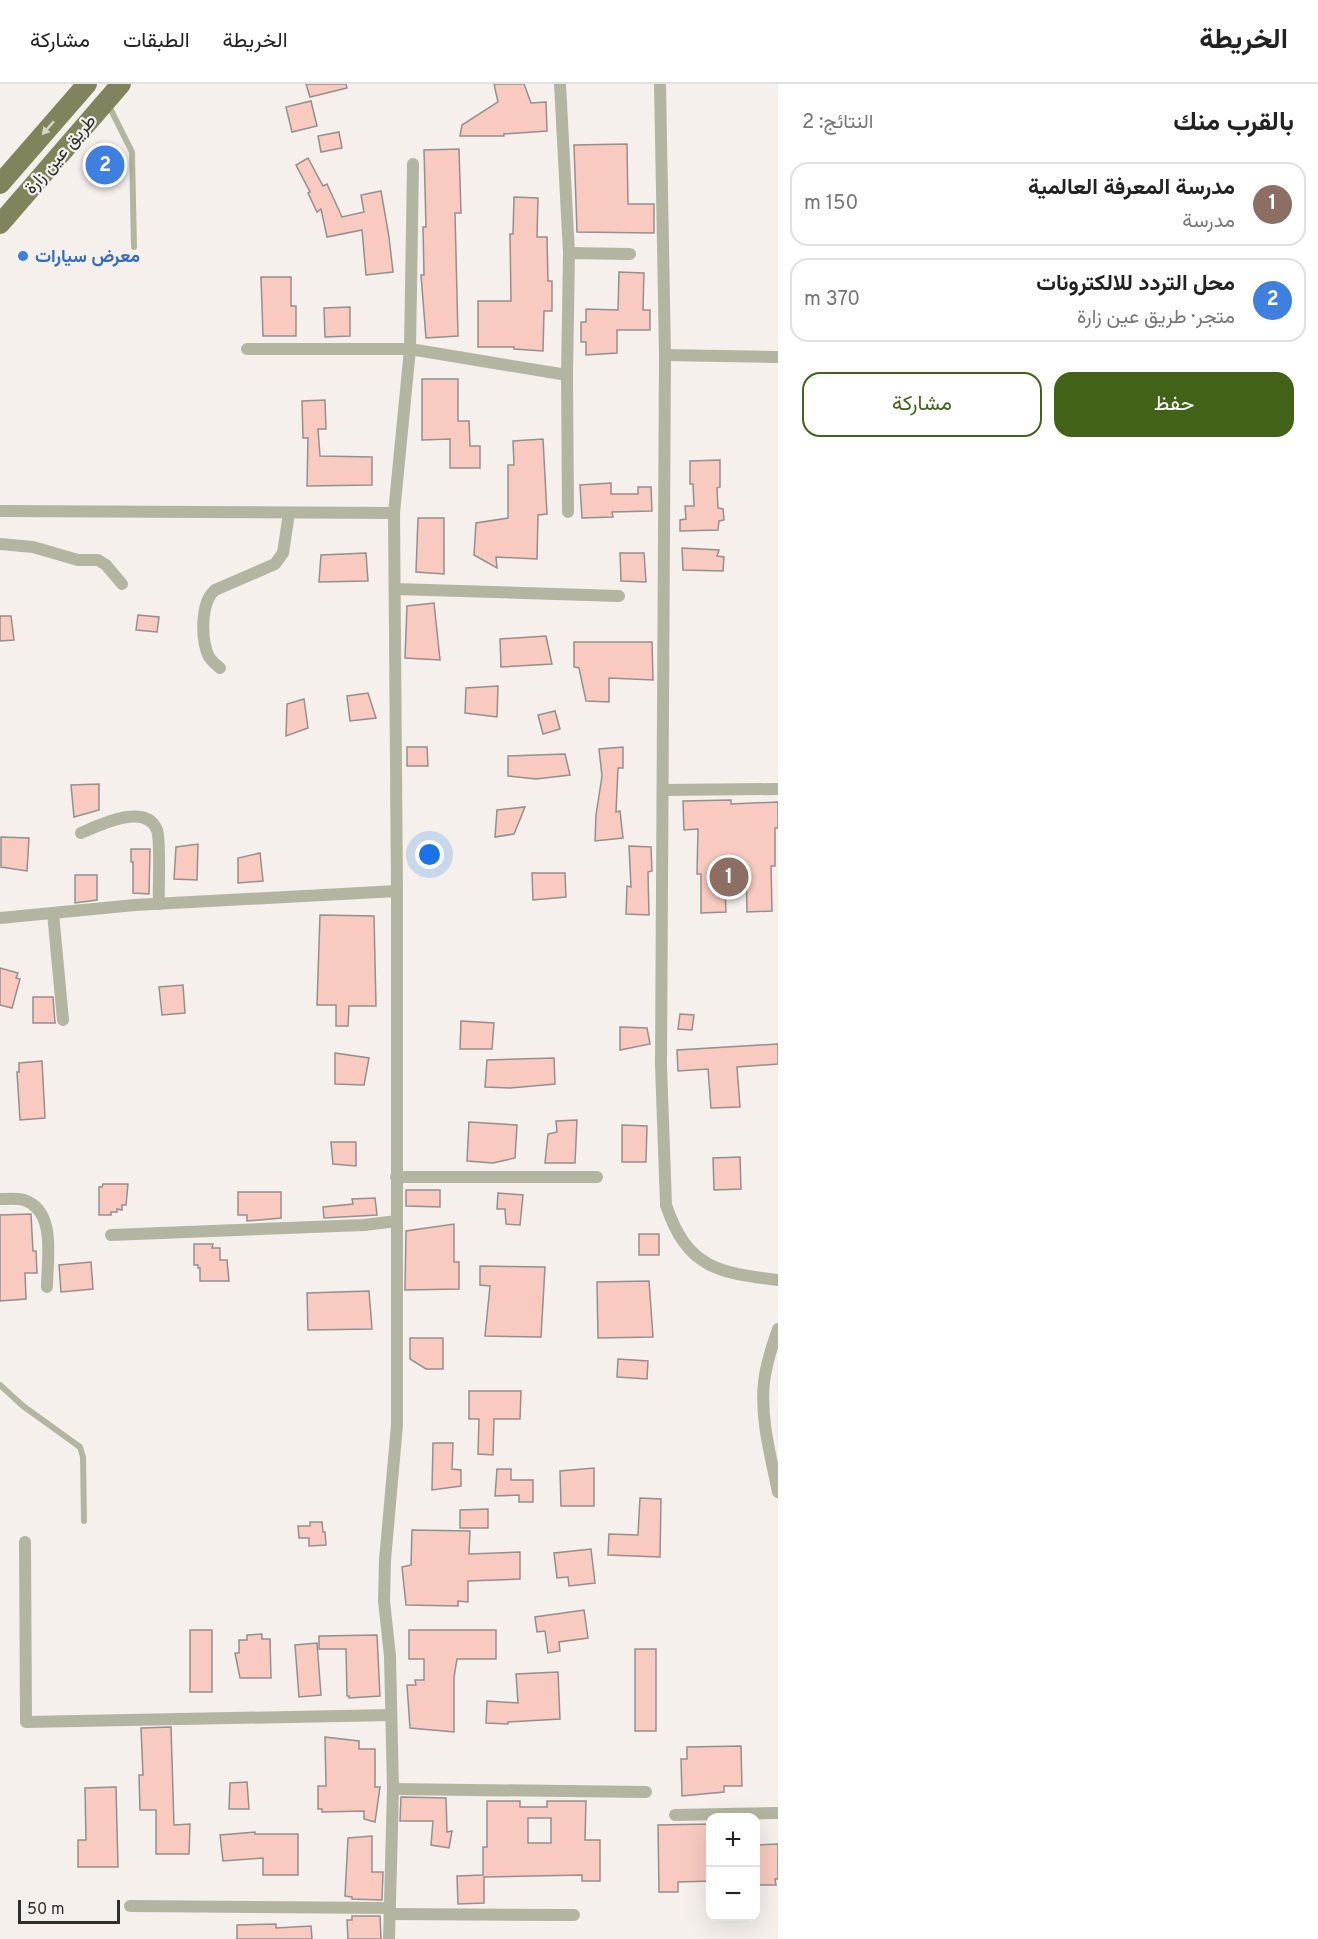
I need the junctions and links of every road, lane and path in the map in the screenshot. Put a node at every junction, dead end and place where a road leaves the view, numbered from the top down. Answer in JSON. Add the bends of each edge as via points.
{"nodes":[{"id":1,"x":87,"y":84,"type":"edge"},
{"id":2,"x":121,"y":84,"type":"edge"},
{"id":3,"x":561,"y":84,"type":"edge"},
{"id":4,"x":660,"y":84,"type":"edge"},
{"id":5,"x":107,"y":100,"type":"junction"},
{"id":6,"x":413,"y":164,"type":"dead end"},
{"id":7,"x":0,"y":184,"type":"edge"},
{"id":8,"x":0,"y":224,"type":"edge"},
{"id":9,"x":134,"y":247,"type":"dead end"},
{"id":10,"x":569,"y":253,"type":"junction"},
{"id":11,"x":630,"y":254,"type":"dead end"},
{"id":12,"x":247,"y":349,"type":"dead end"},
{"id":13,"x":410,"y":349,"type":"junction"},
{"id":14,"x":665,"y":355,"type":"junction"},
{"id":15,"x":778,"y":357,"type":"edge"},
{"id":16,"x":567,"y":375,"type":"junction"},
{"id":17,"x":0,"y":511,"type":"edge"},
{"id":18,"x":568,"y":512,"type":"dead end"},
{"id":19,"x":289,"y":513,"type":"junction"},
{"id":20,"x":394,"y":513,"type":"junction"},
{"id":21,"x":0,"y":544,"type":"edge"},
{"id":22,"x":122,"y":584,"type":"dead end"},
{"id":23,"x":395,"y":589,"type":"junction"},
{"id":24,"x":619,"y":596,"type":"dead end"},
{"id":25,"x":220,"y":668,"type":"dead end"},
{"id":26,"x":778,"y":789,"type":"edge"},
{"id":27,"x":663,"y":790,"type":"junction"},
{"id":28,"x":81,"y":833,"type":"dead end"},
{"id":29,"x":397,"y":891,"type":"junction"},
{"id":30,"x":159,"y":904,"type":"junction"},
{"id":31,"x":53,"y":913,"type":"junction"},
{"id":32,"x":0,"y":918,"type":"edge"},
{"id":33,"x":63,"y":1020,"type":"dead end"},
{"id":34,"x":396,"y":1177,"type":"junction"},
{"id":35,"x":597,"y":1177,"type":"dead end"},
{"id":36,"x":0,"y":1199,"type":"edge"},
{"id":37,"x":397,"y":1221,"type":"junction"},
{"id":38,"x":111,"y":1235,"type":"dead end"},
{"id":39,"x":778,"y":1280,"type":"edge"},
{"id":40,"x":47,"y":1287,"type":"dead end"},
{"id":41,"x":778,"y":1329,"type":"edge"},
{"id":42,"x":0,"y":1385,"type":"edge"},
{"id":43,"x":778,"y":1492,"type":"edge"},
{"id":44,"x":84,"y":1521,"type":"dead end"},
{"id":45,"x":25,"y":1542,"type":"dead end"},
{"id":46,"x":390,"y":1715,"type":"junction"},
{"id":47,"x":393,"y":1789,"type":"junction"},
{"id":48,"x":646,"y":1792,"type":"dead end"},
{"id":49,"x":778,"y":1813,"type":"edge"},
{"id":50,"x":675,"y":1815,"type":"dead end"},
{"id":51,"x":130,"y":1906,"type":"dead end"},
{"id":52,"x":390,"y":1911,"type":"junction"},
{"id":53,"x":574,"y":1915,"type":"dead end"},
{"id":54,"x":389,"y":1939,"type":"edge"}],
"edges":[{"from":1,"to":7,"type":"main road","name":"طريق عين زارة","one_way":true},
{"from":2,"to":5,"type":"main road","name":"طريق عين زارة"},
{"from":3,"to":10,"type":"street"},
{"from":4,"to":14,"type":"street"},
{"from":5,"to":8,"type":"main road","name":"طريق عين زارة"},
{"from":5,"to":9,"type":"lane","via":[[132,152]]},
{"from":6,"to":13,"type":"street"},
{"from":10,"to":11,"type":"street"},
{"from":10,"to":16,"type":"street"},
{"from":12,"to":13,"type":"street"},
{"from":13,"to":16,"type":"street"},
{"from":13,"to":20,"type":"street"},
{"from":14,"to":15,"type":"street"},
{"from":14,"to":27,"type":"street"},
{"from":16,"to":18,"type":"street"},
{"from":17,"to":19,"type":"street"},
{"from":19,"to":20,"type":"street"},
{"from":19,"to":25,"type":"street","via":[[280,559],[211,594],[205,613],[205,642],[209,656]]},
{"from":20,"to":23,"type":"street"},
{"from":21,"to":22,"type":"street","via":[[33,547],[78,560],[98,560]]},
{"from":23,"to":24,"type":"street"},
{"from":23,"to":29,"type":"street"},
{"from":26,"to":27,"type":"street"},
{"from":27,"to":39,"type":"street","via":[[661,1065],[666,1205],[684,1243],[698,1257],[735,1275]]},
{"from":28,"to":30,"type":"street","via":[[116,819],[146,818],[153,823],[158,836]]},
{"from":29,"to":30,"type":"street"},
{"from":29,"to":34,"type":"street"},
{"from":30,"to":31,"type":"street"},
{"from":31,"to":32,"type":"street"},
{"from":31,"to":33,"type":"street"},
{"from":34,"to":35,"type":"street"},
{"from":34,"to":37,"type":"street"},
{"from":36,"to":40,"type":"street","via":[[24,1200],[39,1210],[47,1232]]},
{"from":37,"to":38,"type":"street"},
{"from":37,"to":46,"type":"street","via":[[397,1425],[384,1601],[390,1656]]},
{"from":41,"to":43,"type":"street","via":[[769,1356],[763,1404]]},
{"from":42,"to":44,"type":"lane","via":[[80,1447]]},
{"from":45,"to":46,"type":"street","via":[[26,1722]]},
{"from":46,"to":47,"type":"street"},
{"from":47,"to":48,"type":"street"},
{"from":47,"to":52,"type":"street"},
{"from":49,"to":50,"type":"street"},
{"from":51,"to":52,"type":"street"},
{"from":52,"to":53,"type":"street"},
{"from":52,"to":54,"type":"street"}]}
